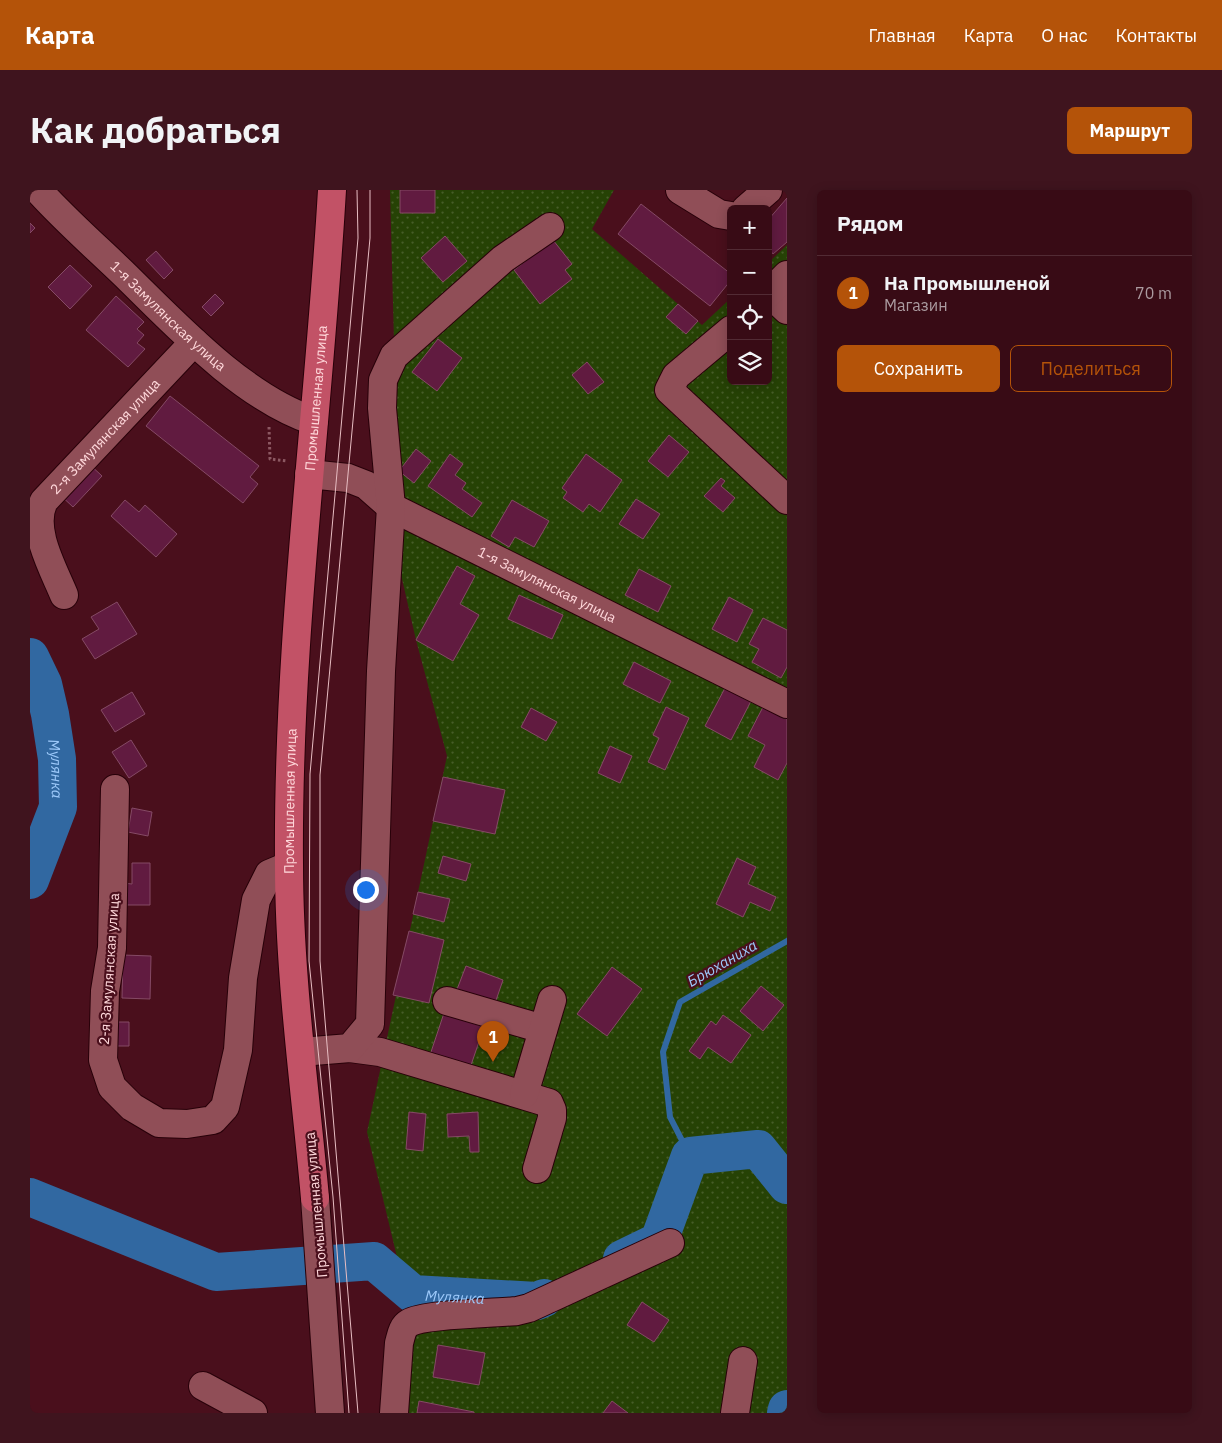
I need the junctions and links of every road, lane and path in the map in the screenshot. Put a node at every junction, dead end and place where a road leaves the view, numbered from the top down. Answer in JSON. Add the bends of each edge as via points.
{"nodes":[{"id":1,"x":38,"y":190,"type":"edge"},
{"id":2,"x":332,"y":190,"type":"edge"},
{"id":3,"x":680,"y":190,"type":"edge"},
{"id":4,"x":768,"y":190,"type":"edge"},
{"id":5,"x":751,"y":205,"type":"edge"},
{"id":6,"x":727,"y":215,"type":"edge"},
{"id":7,"x":550,"y":228,"type":"dead end"},
{"id":8,"x":727,"y":333,"type":"edge"},
{"id":9,"x":194,"y":342,"type":"junction"},
{"id":10,"x":269,"y":401,"type":"junction"},
{"id":11,"x":314,"y":421,"type":"junction"},
{"id":12,"x":300,"y":467,"type":"junction"},
{"id":13,"x":787,"y":500,"type":"edge"},
{"id":14,"x":390,"y":507,"type":"junction"},
{"id":15,"x":64,"y":595,"type":"dead end"},
{"id":16,"x":787,"y":704,"type":"edge"},
{"id":17,"x":115,"y":789,"type":"dead end"},
{"id":18,"x":288,"y":866,"type":"junction"},
{"id":19,"x":552,"y":1000,"type":"dead end"},
{"id":20,"x":447,"y":1001,"type":"dead end"},
{"id":21,"x":543,"y":1029,"type":"junction"},
{"id":22,"x":350,"y":1048,"type":"junction"},
{"id":23,"x":301,"y":1052,"type":"junction"},
{"id":24,"x":524,"y":1094,"type":"junction"},
{"id":25,"x":537,"y":1169,"type":"dead end"},
{"id":26,"x":316,"y":1198,"type":"joint"},
{"id":27,"x":670,"y":1243,"type":"dead end"},
{"id":28,"x":743,"y":1361,"type":"dead end"},
{"id":29,"x":203,"y":1386,"type":"dead end"},
{"id":30,"x":253,"y":1413,"type":"edge"},
{"id":31,"x":330,"y":1413,"type":"edge"},
{"id":32,"x":394,"y":1413,"type":"edge"},
{"id":33,"x":734,"y":1413,"type":"edge"}],
"edges":[{"from":1,"to":9,"type":"street","name":"1-я Замулянская улица"},
{"from":2,"to":11,"type":"main road","name":"Промышленная улица","via":[[324,327]]},
{"from":3,"to":6,"type":"street","via":[[719,214]]},
{"from":4,"to":5,"type":"street"},
{"from":7,"to":14,"type":"street","via":[[503,259],[394,356],[382,380]]},
{"from":8,"to":13,"type":"street","via":[[676,376],[669,390]]},
{"from":9,"to":10,"type":"street","name":"1-я Замулянская улица"},
{"from":9,"to":15,"type":"street","name":"2-я Замулянская улица","via":[[44,501],[37,517],[39,533]]},
{"from":10,"to":11,"type":"street","name":"1-я Замулянская улица"},
{"from":10,"to":12,"type":"path","via":[[270,459]]},
{"from":11,"to":12,"type":"main road","name":"Промышленная улица"},
{"from":12,"to":14,"type":"street","name":"1-я Замулянская улица","via":[[366,485]]},
{"from":12,"to":18,"type":"main road","name":"Промышленная улица"},
{"from":14,"to":16,"type":"street","name":"1-я Замулянская улица"},
{"from":14,"to":22,"type":"street","via":[[381,671],[370,1024]]},
{"from":17,"to":18,"type":"street","name":"2-я Замулянская улица","via":[[112,948],[105,992],[103,1060],[112,1088],[132,1107],[159,1123],[187,1124],[213,1120],[225,1107],[238,1050],[243,978],[256,900],[269,874]]},
{"from":18,"to":23,"type":"main road","name":"Промышленная улица"},
{"from":19,"to":21,"type":"street"},
{"from":20,"to":21,"type":"street"},
{"from":21,"to":24,"type":"street"},
{"from":22,"to":23,"type":"street"},
{"from":22,"to":24,"type":"street","via":[[380,1052]]},
{"from":23,"to":26,"type":"main road","name":"Промышленная улица"},
{"from":24,"to":25,"type":"street","via":[[549,1103],[552,1110]]},
{"from":26,"to":31,"type":"street","name":"Промышленная улица"},
{"from":27,"to":32,"type":"street","via":[[529,1308],[427,1318],[409,1323],[399,1343]]},
{"from":28,"to":33,"type":"street"},
{"from":29,"to":30,"type":"street"}]}
